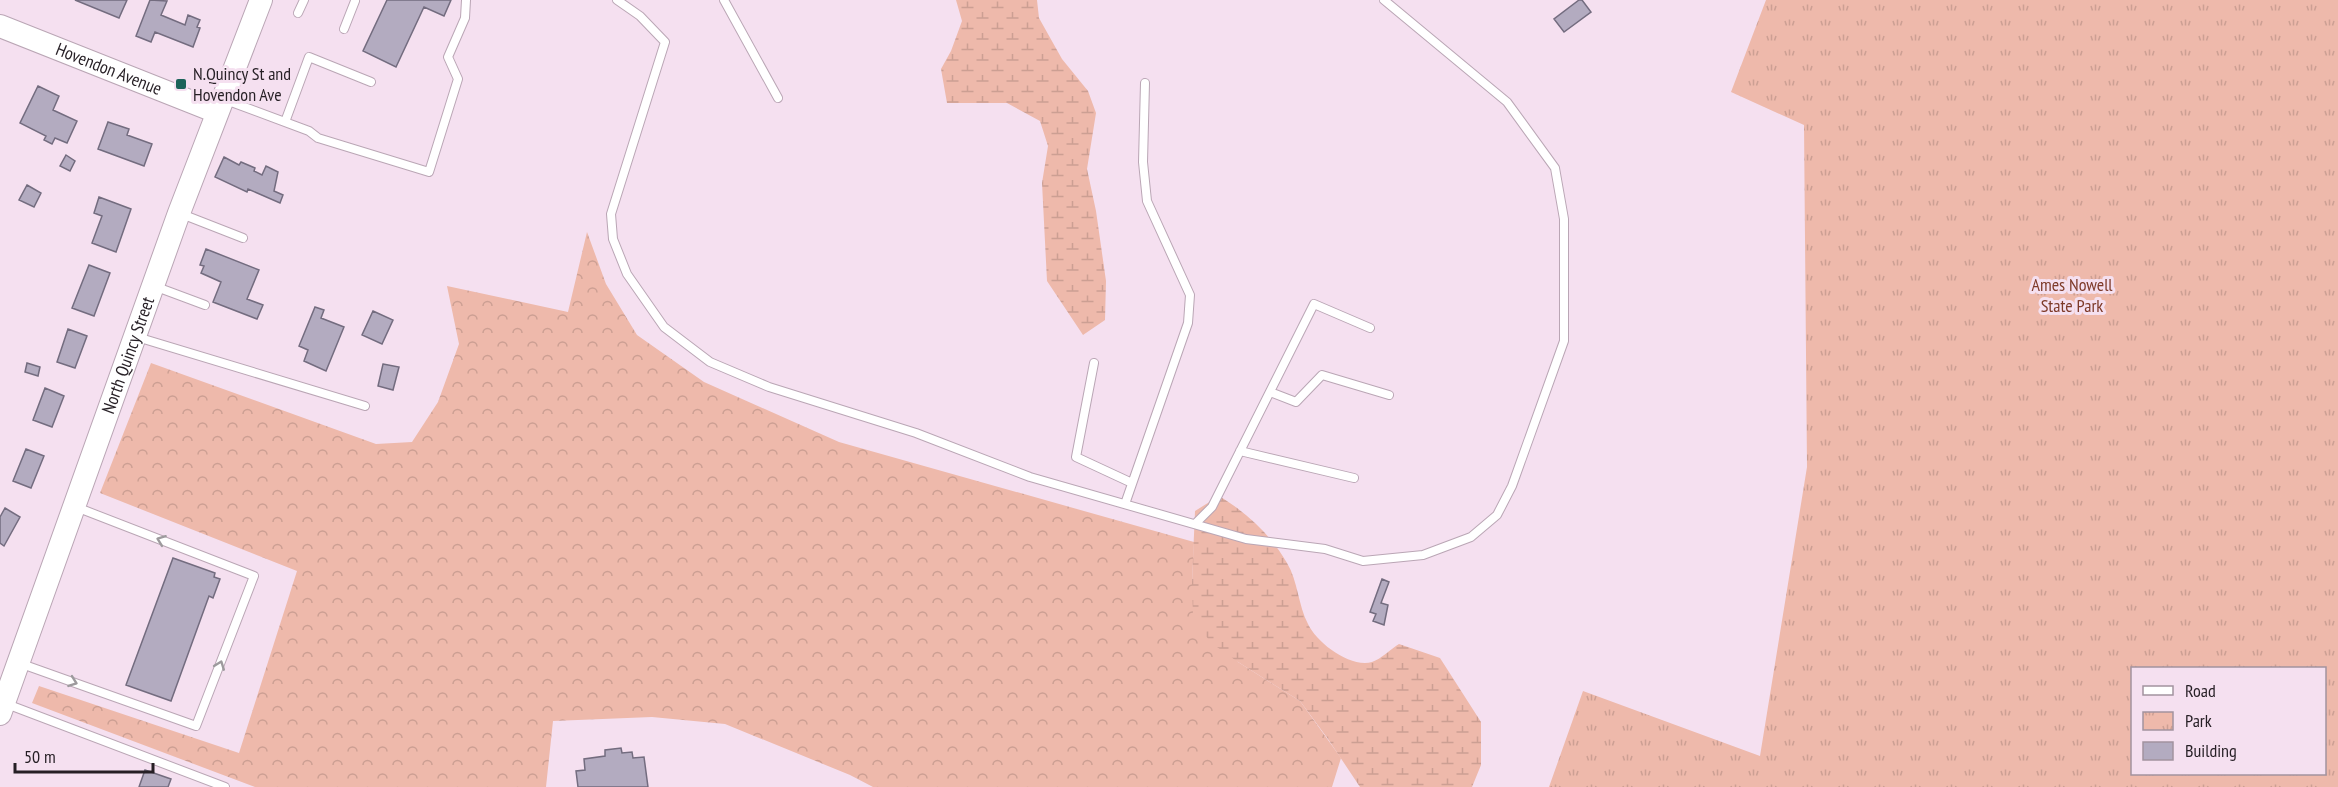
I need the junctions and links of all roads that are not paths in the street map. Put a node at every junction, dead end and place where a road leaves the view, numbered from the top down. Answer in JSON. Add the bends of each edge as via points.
{"nodes":[{"id":1,"x":261,"y":0,"type":"edge"},
{"id":2,"x":304,"y":0,"type":"edge"},
{"id":3,"x":354,"y":0,"type":"edge"},
{"id":4,"x":466,"y":0,"type":"edge"},
{"id":5,"x":617,"y":0,"type":"edge"},
{"id":6,"x":724,"y":0,"type":"edge"},
{"id":7,"x":1384,"y":0,"type":"edge"},
{"id":8,"x":298,"y":13,"type":"dead end"},
{"id":9,"x":0,"y":26,"type":"edge"},
{"id":10,"x":344,"y":29,"type":"dead end"},
{"id":11,"x":371,"y":82,"type":"dead end"},
{"id":12,"x":1145,"y":83,"type":"dead end"},
{"id":13,"x":778,"y":98,"type":"dead end"},
{"id":14,"x":220,"y":106,"type":"junction"},
{"id":15,"x":285,"y":122,"type":"junction"},
{"id":16,"x":179,"y":213,"type":"junction"},
{"id":17,"x":243,"y":238,"type":"dead end"},
{"id":18,"x":154,"y":286,"type":"junction"},
{"id":19,"x":205,"y":305,"type":"dead end"},
{"id":20,"x":1370,"y":328,"type":"dead end"},
{"id":21,"x":136,"y":337,"type":"junction"},
{"id":22,"x":1094,"y":363,"type":"dead end"},
{"id":23,"x":1270,"y":392,"type":"junction"},
{"id":24,"x":1389,"y":395,"type":"dead end"},
{"id":25,"x":365,"y":406,"type":"dead end"},
{"id":26,"x":1240,"y":451,"type":"junction"},
{"id":27,"x":1354,"y":478,"type":"dead end"},
{"id":28,"x":1132,"y":483,"type":"junction"},
{"id":29,"x":1125,"y":504,"type":"junction"},
{"id":30,"x":75,"y":506,"type":"junction"},
{"id":31,"x":1195,"y":524,"type":"junction"},
{"id":32,"x":18,"y":663,"type":"junction"},
{"id":33,"x":2,"y":708,"type":"edge"},
{"id":34,"x":225,"y":787,"type":"edge"}],
"edges":[{"from":1,"to":14,"type":"main road","name":"North Quincy Street"},
{"from":2,"to":8,"type":"lane"},
{"from":3,"to":10,"type":"lane"},
{"from":4,"to":15,"type":"lane","via":[[465,18],[448,57],[458,79],[429,172],[318,138]]},
{"from":5,"to":29,"type":"lane","via":[[640,16],[665,42],[611,214],[614,239],[627,274],[664,327],[710,362],[769,387],[916,433],[1030,477]]},
{"from":6,"to":13,"type":"lane"},
{"from":7,"to":31,"type":"lane","via":[[1507,102],[1556,168],[1564,219],[1564,341],[1512,486],[1497,515],[1471,537],[1423,555],[1363,561],[1325,549],[1246,539]]},
{"from":9,"to":14,"type":"main road","name":"Hovendon Avenue"},
{"from":11,"to":15,"type":"lane","via":[[309,57]]},
{"from":12,"to":28,"type":"lane","via":[[1143,162],[1147,201],[1190,295],[1188,323]]},
{"from":14,"to":15,"type":"lane"},
{"from":14,"to":16,"type":"main road","name":"North Quincy Street"},
{"from":16,"to":17,"type":"lane"},
{"from":16,"to":18,"type":"main road","name":"North Quincy Street"},
{"from":18,"to":19,"type":"lane"},
{"from":18,"to":21,"type":"main road","name":"North Quincy Street"},
{"from":20,"to":23,"type":"lane","via":[[1314,304]]},
{"from":21,"to":25,"type":"lane"},
{"from":21,"to":30,"type":"main road","name":"North Quincy Street"},
{"from":22,"to":28,"type":"lane","via":[[1076,457]]},
{"from":23,"to":24,"type":"lane","via":[[1296,402],[1322,375]]},
{"from":23,"to":26,"type":"lane"},
{"from":26,"to":27,"type":"lane"},
{"from":26,"to":31,"type":"lane","via":[[1212,507]]},
{"from":28,"to":29,"type":"lane"},
{"from":29,"to":31,"type":"lane"},
{"from":30,"to":32,"type":"main road","name":"North Quincy Street"},
{"from":32,"to":30,"type":"lane","one_way":true,"via":[[196,726],[254,576]]},
{"from":32,"to":33,"type":"main road","name":"North Quincy Street"},
{"from":33,"to":34,"type":"lane"}]}
